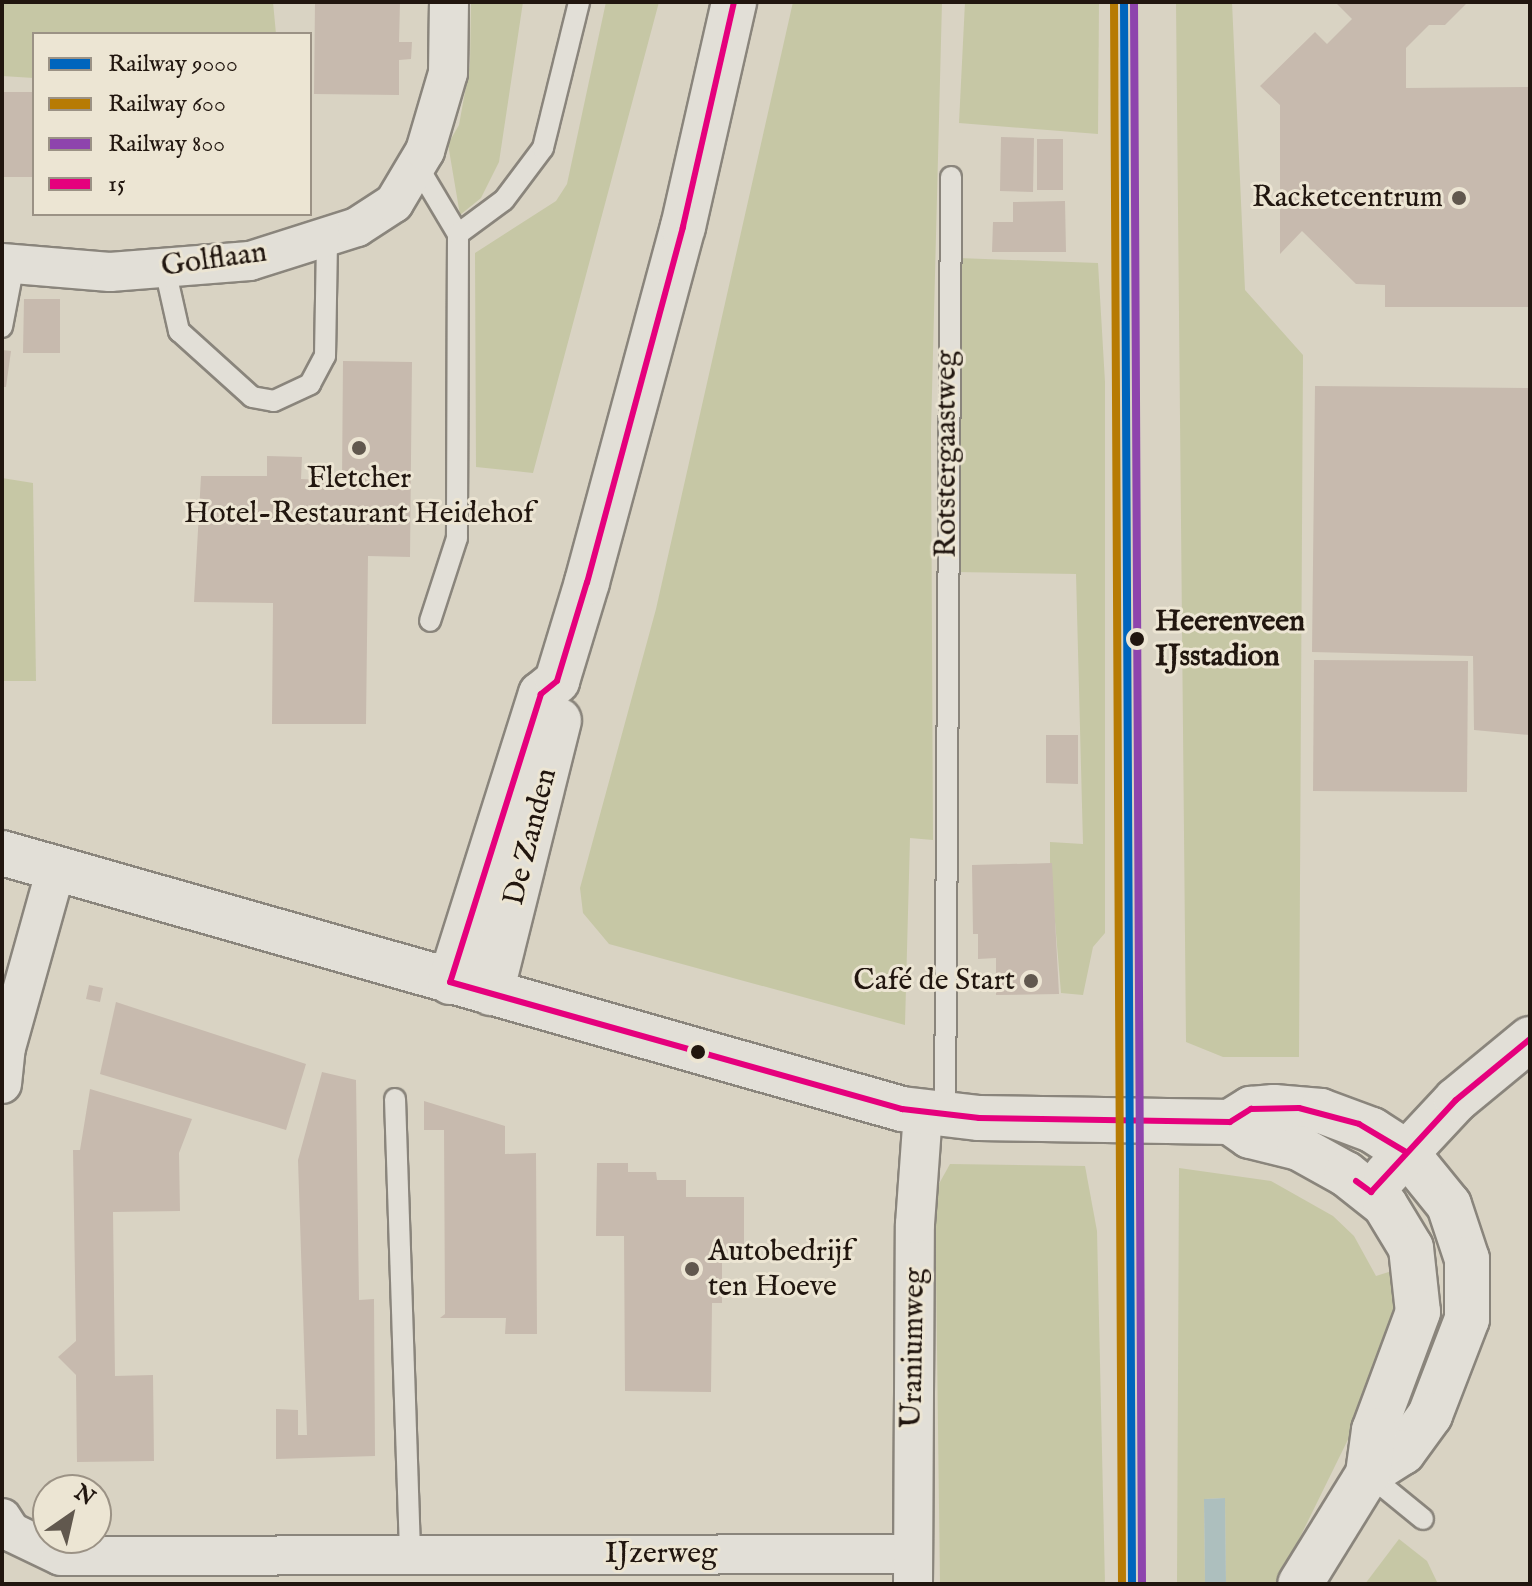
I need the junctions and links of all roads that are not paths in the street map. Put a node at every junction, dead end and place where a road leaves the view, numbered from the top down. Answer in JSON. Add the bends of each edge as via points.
{"nodes":[{"id":1,"x":449,"y":2,"type":"edge"},
{"id":2,"x":579,"y":2,"type":"edge"},
{"id":3,"x":734,"y":2,"type":"edge"},
{"id":4,"x":418,"y":167,"type":"junction"},
{"id":5,"x":951,"y":177,"type":"dead end"},
{"id":6,"x":458,"y":234,"type":"junction"},
{"id":7,"x":327,"y":236,"type":"junction"},
{"id":8,"x":8,"y":264,"type":"edge"},
{"id":9,"x":165,"y":269,"type":"junction"},
{"id":10,"x":2,"y":327,"type":"edge"},
{"id":11,"x":430,"y":621,"type":"dead end"},
{"id":12,"x":557,"y":681,"type":"junction"},
{"id":13,"x":2,"y":853,"type":"edge"},
{"id":14,"x":56,"y":869,"type":"junction"},
{"id":15,"x":450,"y":982,"type":"junction"},
{"id":16,"x":491,"y":993,"type":"junction"},
{"id":17,"x":1530,"y":1039,"type":"edge"},
{"id":18,"x":2,"y":1084,"type":"edge"},
{"id":19,"x":395,"y":1099,"type":"dead end"},
{"id":20,"x":934,"y":1114,"type":"junction"},
{"id":21,"x":1230,"y":1122,"type":"junction"},
{"id":22,"x":1406,"y":1152,"type":"junction"},
{"id":23,"x":1371,"y":1192,"type":"junction"},
{"id":24,"x":1368,"y":1474,"type":"junction"},
{"id":25,"x":1423,"y":1519,"type":"dead end"},
{"id":26,"x":6,"y":1525,"type":"edge"},
{"id":27,"x":410,"y":1555,"type":"junction"},
{"id":28,"x":913,"y":1569,"type":"edge"},
{"id":29,"x":1300,"y":1584,"type":"edge"}],
"edges":[{"from":1,"to":4,"type":"street","name":"Golflaan","via":[[448,73]]},
{"from":2,"to":6,"type":"lane","via":[[543,148],[504,200]]},
{"from":3,"to":12,"type":"main road","name":"De Zanden","via":[[676,257]]},
{"from":4,"to":6,"type":"lane"},
{"from":4,"to":7,"type":"street","name":"Golflaan","via":[[394,203]]},
{"from":5,"to":20,"type":"lane","name":"Rotstergaastweg"},
{"from":6,"to":11,"type":"lane","via":[[457,538]]},
{"from":7,"to":9,"type":"street","name":"Golflaan","via":[[250,261]]},
{"from":7,"to":9,"type":"lane","via":[[325,356],[310,384],[274,401],[252,397],[179,331]]},
{"from":8,"to":9,"type":"street","name":"Golflaan"},
{"from":8,"to":10,"type":"lane"},
{"from":12,"to":15,"type":"main road","name":"De Zanden","via":[[541,694]]},
{"from":12,"to":16,"type":"main road","name":"De Zanden","via":[[560,715]]},
{"from":13,"to":14,"type":"main road"},
{"from":14,"to":15,"type":"main road"},
{"from":14,"to":18,"type":"street","via":[[6,1048]]},
{"from":15,"to":16,"type":"main road"},
{"from":16,"to":20,"type":"main road"},
{"from":17,"to":22,"type":"main road","via":[[1463,1094]]},
{"from":19,"to":27,"type":"lane"},
{"from":20,"to":21,"type":"main road"},
{"from":20,"to":28,"type":"street","name":"Uraniumweg","via":[[915,1224]]},
{"from":21,"to":22,"type":"main road","via":[[1251,1109],[1321,1111],[1359,1124]]},
{"from":21,"to":23,"type":"main road","via":[[1250,1136],[1318,1156]]},
{"from":22,"to":23,"type":"main road"},
{"from":22,"to":24,"type":"main road","via":[[1436,1184],[1453,1215],[1467,1259],[1469,1304],[1457,1354],[1430,1415],[1403,1452]]},
{"from":23,"to":24,"type":"main road","via":[[1398,1222],[1411,1248],[1418,1301],[1411,1338],[1374,1430]]},
{"from":24,"to":25,"type":"lane"},
{"from":24,"to":29,"type":"main road"},
{"from":26,"to":27,"type":"street","name":"IJzerweg","via":[[61,1556]]},
{"from":27,"to":28,"type":"street","name":"IJzerweg"}]}
